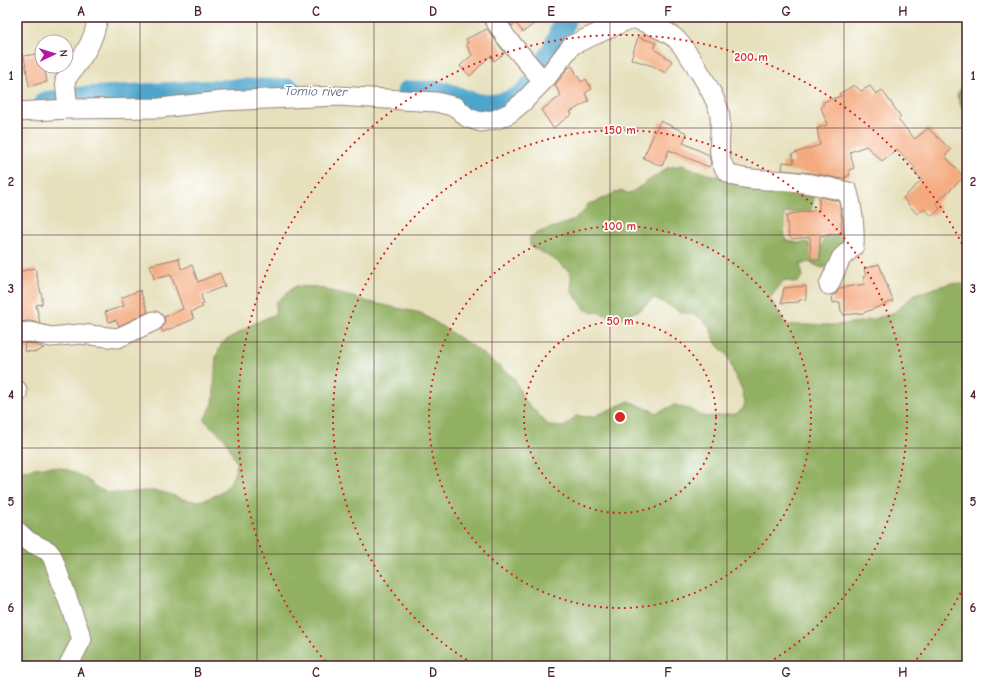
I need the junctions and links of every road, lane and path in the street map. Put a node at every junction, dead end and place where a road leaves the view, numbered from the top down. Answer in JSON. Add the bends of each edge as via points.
{"nodes":[{"id":1,"x":98,"y":17,"type":"edge"},
{"id":2,"x":493,"y":17,"type":"edge"},
{"id":3,"x":634,"y":18,"type":"edge"},
{"id":4,"x":544,"y":81,"type":"junction"},
{"id":5,"x":68,"y":101,"type":"junction"},
{"id":6,"x":17,"y":112,"type":"edge"},
{"id":7,"x":828,"y":285,"type":"dead end"},
{"id":8,"x":154,"y":321,"type":"dead end"},
{"id":9,"x":17,"y":333,"type":"edge"},
{"id":10,"x":17,"y":390,"type":"edge"},
{"id":11,"x":17,"y":394,"type":"edge"},
{"id":12,"x":17,"y":531,"type":"edge"},
{"id":13,"x":68,"y":666,"type":"edge"}],
"edges":[{"from":1,"to":5,"type":"street","via":[[86,54],[65,80]]},
{"from":2,"to":4,"type":"street","via":[[506,37]]},
{"from":3,"to":4,"type":"street","via":[[572,45]]},
{"from":3,"to":7,"type":"street","via":[[676,40],[690,58],[719,111],[719,151],[728,173],[742,179],[797,181],[848,192],[854,219],[854,246],[841,258]]},
{"from":4,"to":5,"type":"street","via":[[510,113],[482,122],[468,118],[456,107],[436,102],[337,96],[222,101],[160,108]]},
{"from":5,"to":6,"type":"street"},
{"from":8,"to":9,"type":"street","via":[[118,338],[80,334],[51,337],[30,332]]},
{"from":10,"to":11,"type":"street"},
{"from":12,"to":13,"type":"street","via":[[28,541],[48,551],[55,563],[82,639]]}]}
